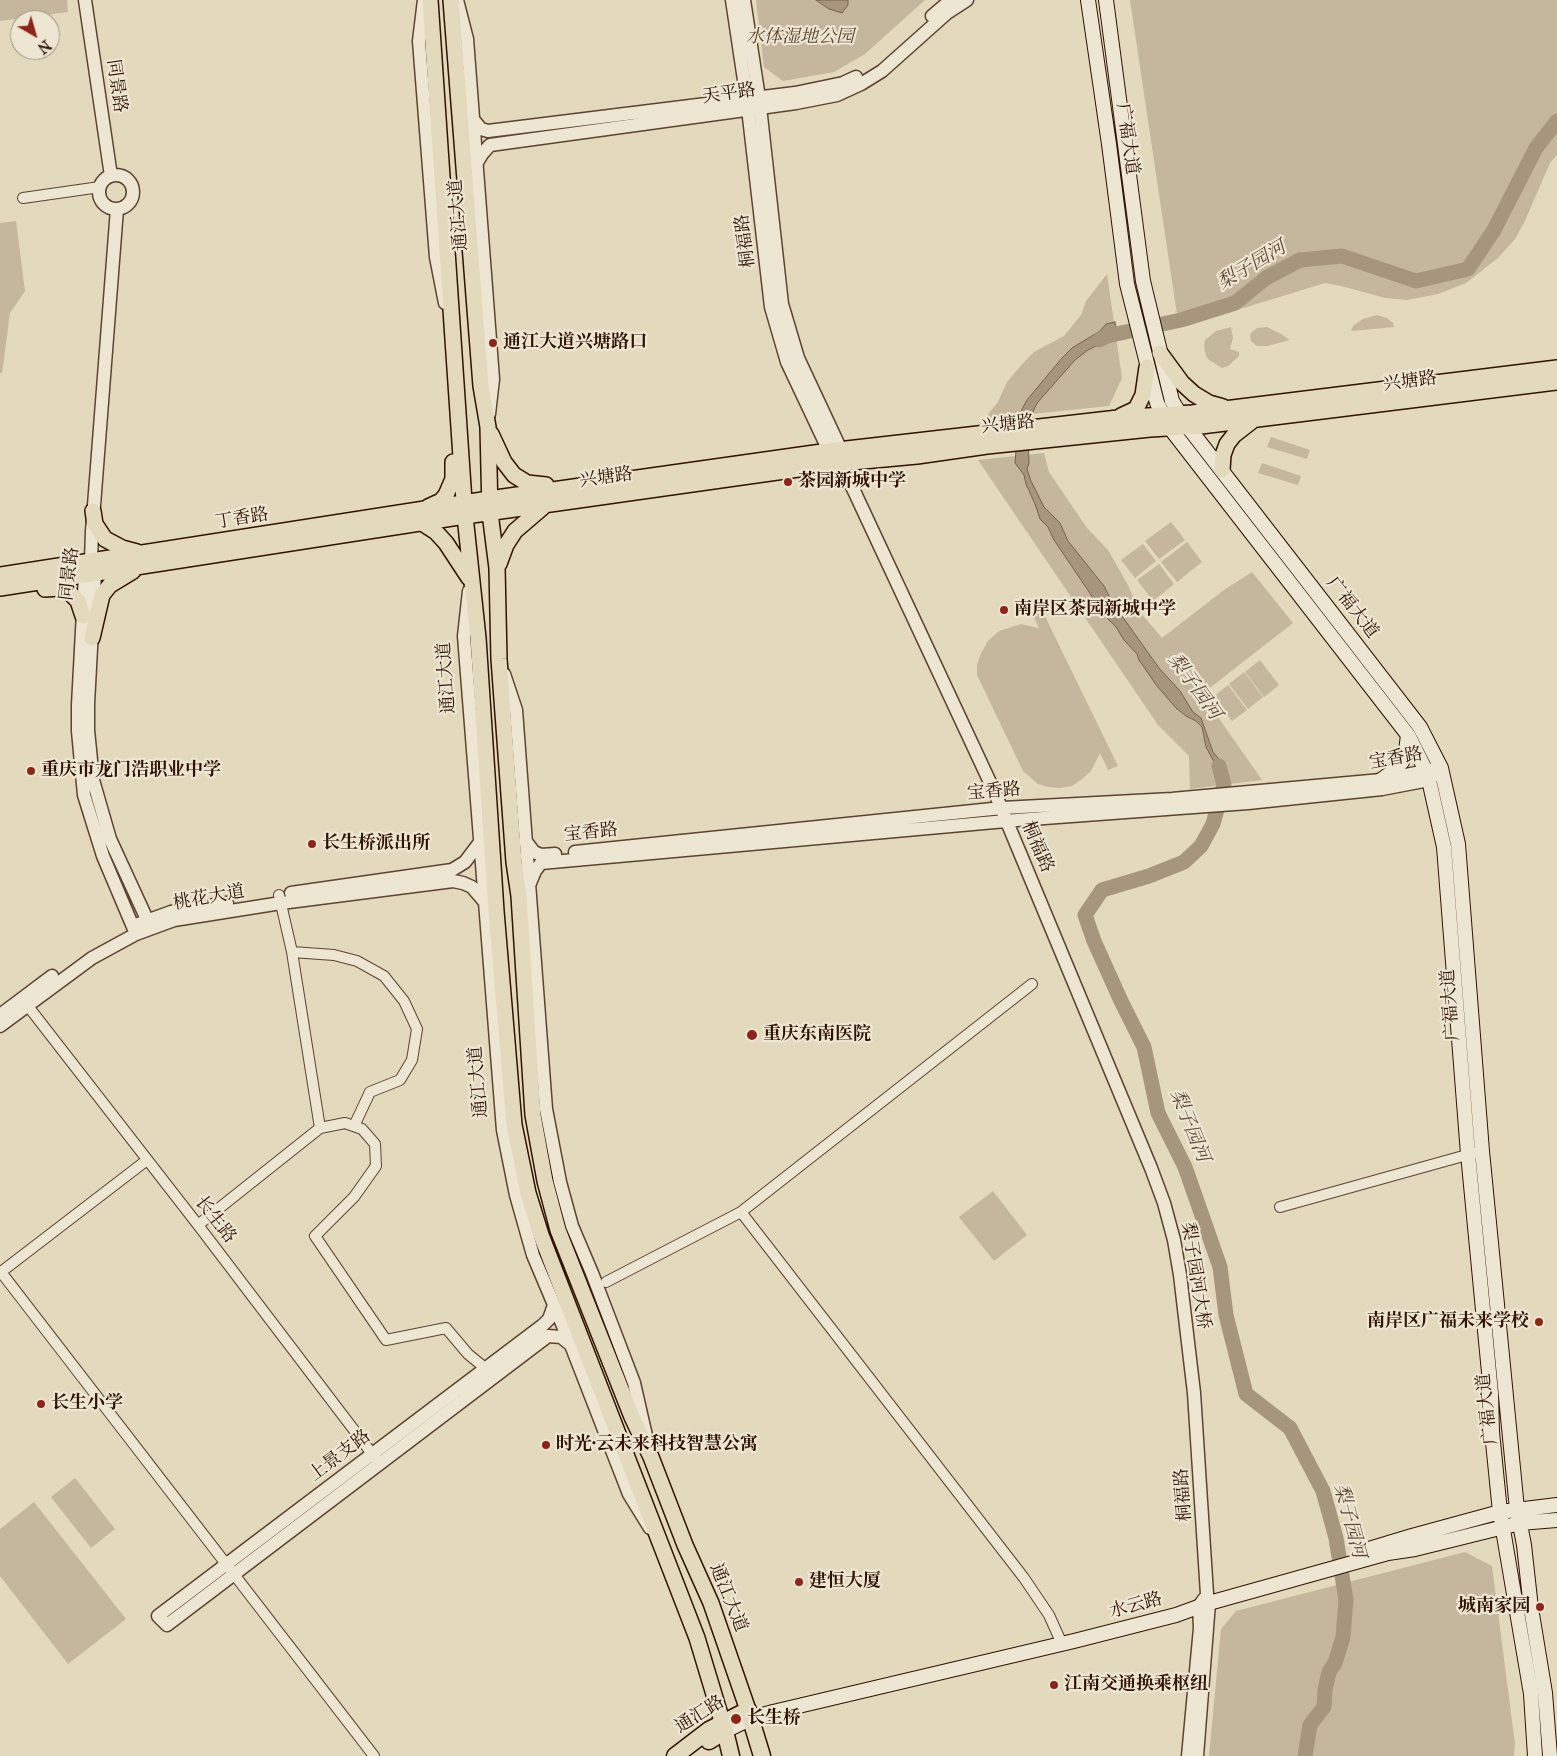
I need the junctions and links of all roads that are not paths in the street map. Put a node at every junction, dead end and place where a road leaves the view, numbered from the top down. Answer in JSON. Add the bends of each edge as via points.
{"nodes":[{"id":1,"x":85,"y":0,"type":"edge"},
{"id":2,"x":424,"y":0,"type":"edge"},
{"id":3,"x":430,"y":0,"type":"edge"},
{"id":4,"x":452,"y":0,"type":"edge"},
{"id":5,"x":457,"y":0,"type":"edge"},
{"id":6,"x":732,"y":0,"type":"edge"},
{"id":7,"x":744,"y":0,"type":"edge"},
{"id":8,"x":951,"y":0,"type":"edge"},
{"id":9,"x":967,"y":0,"type":"edge"},
{"id":10,"x":1088,"y":0,"type":"edge"},
{"id":11,"x":1106,"y":0,"type":"edge"},
{"id":12,"x":753,"y":103,"type":"junction"},
{"id":13,"x":472,"y":118,"type":"junction"},
{"id":14,"x":475,"y":166,"type":"junction"},
{"id":15,"x":111,"y":176,"type":"junction"},
{"id":16,"x":100,"y":187,"type":"junction"},
{"id":17,"x":24,"y":198,"type":"dead end"},
{"id":18,"x":117,"y":209,"type":"junction"},
{"id":19,"x":1159,"y":346,"type":"junction"},
{"id":20,"x":454,"y":349,"type":"junction"},
{"id":21,"x":1147,"y":367,"type":"junction"},
{"id":22,"x":1557,"y":368,"type":"edge"},
{"id":23,"x":1557,"y":382,"type":"edge"},
{"id":24,"x":457,"y":404,"type":"junction"},
{"id":25,"x":1226,"y":408,"type":"junction"},
{"id":26,"x":1163,"y":414,"type":"junction"},
{"id":27,"x":1179,"y":414,"type":"junction"},
{"id":28,"x":1118,"y":418,"type":"junction"},
{"id":29,"x":1254,"y":420,"type":"junction"},
{"id":30,"x":488,"y":426,"type":"junction"},
{"id":31,"x":1188,"y":427,"type":"junction"},
{"id":32,"x":1170,"y":428,"type":"junction"},
{"id":33,"x":1050,"y":433,"type":"junction"},
{"id":34,"x":837,"y":455,"type":"junction"},
{"id":35,"x":1222,"y":470,"type":"junction"},
{"id":36,"x":570,"y":488,"type":"junction"},
{"id":37,"x":490,"y":506,"type":"junction"},
{"id":38,"x":545,"y":506,"type":"junction"},
{"id":39,"x":464,"y":510,"type":"junction"},
{"id":40,"x":93,"y":511,"type":"junction"},
{"id":41,"x":422,"y":517,"type":"junction"},
{"id":42,"x":141,"y":560,"type":"junction"},
{"id":43,"x":497,"y":568,"type":"junction"},
{"id":44,"x":90,"y":570,"type":"junction"},
{"id":45,"x":471,"y":581,"type":"junction"},
{"id":46,"x":2,"y":584,"type":"edge"},
{"id":47,"x":82,"y":616,"type":"junction"},
{"id":48,"x":92,"y":638,"type":"junction"},
{"id":49,"x":499,"y":659,"type":"junction"},
{"id":50,"x":1408,"y":735,"type":"junction"},
{"id":51,"x":1441,"y":768,"type":"junction"},
{"id":52,"x":1428,"y":776,"type":"junction"},
{"id":53,"x":1380,"y":780,"type":"junction"},
{"id":54,"x":1248,"y":797,"type":"junction"},
{"id":55,"x":1172,"y":804,"type":"junction"},
{"id":56,"x":1002,"y":808,"type":"junction"},
{"id":57,"x":1007,"y":821,"type":"junction"},
{"id":58,"x":525,"y":840,"type":"junction"},
{"id":59,"x":480,"y":842,"type":"junction"},
{"id":60,"x":541,"y":859,"type":"junction"},
{"id":61,"x":452,"y":875,"type":"junction"},
{"id":62,"x":528,"y":888,"type":"junction"},
{"id":63,"x":280,"y":899,"type":"junction"},
{"id":64,"x":484,"y":902,"type":"junction"},
{"id":65,"x":149,"y":924,"type":"junction"},
{"id":66,"x":134,"y":930,"type":"junction"},
{"id":67,"x":292,"y":952,"type":"junction"},
{"id":68,"x":1032,"y":984,"type":"dead end"},
{"id":69,"x":24,"y":1002,"type":"junction"},
{"id":70,"x":0,"y":1015,"type":"edge"},
{"id":71,"x":0,"y":1026,"type":"edge"},
{"id":72,"x":354,"y":1126,"type":"junction"},
{"id":73,"x":320,"y":1128,"type":"junction"},
{"id":74,"x":1482,"y":1150,"type":"junction"},
{"id":75,"x":1468,"y":1154,"type":"junction"},
{"id":76,"x":147,"y":1160,"type":"junction"},
{"id":77,"x":1151,"y":1168,"type":"joint"},
{"id":78,"x":1280,"y":1207,"type":"dead end"},
{"id":79,"x":741,"y":1212,"type":"junction"},
{"id":80,"x":198,"y":1225,"type":"junction"},
{"id":81,"x":592,"y":1273,"type":"junction"},
{"id":82,"x":606,"y":1282,"type":"junction"},
{"id":83,"x":554,"y":1304,"type":"junction"},
{"id":84,"x":604,"y":1305,"type":"junction"},
{"id":85,"x":545,"y":1330,"type":"junction"},
{"id":86,"x":571,"y":1345,"type":"junction"},
{"id":87,"x":577,"y":1360,"type":"junction"},
{"id":88,"x":490,"y":1372,"type":"junction"},
{"id":89,"x":600,"y":1386,"type":"junction"},
{"id":90,"x":1194,"y":1393,"type":"joint"},
{"id":91,"x":651,"y":1457,"type":"junction"},
{"id":92,"x":376,"y":1459,"type":"junction"},
{"id":93,"x":1557,"y":1505,"type":"edge"},
{"id":94,"x":1517,"y":1509,"type":"junction"},
{"id":95,"x":1500,"y":1512,"type":"junction"},
{"id":96,"x":1557,"y":1520,"type":"edge"},
{"id":97,"x":1520,"y":1523,"type":"junction"},
{"id":98,"x":1504,"y":1526,"type":"junction"},
{"id":99,"x":664,"y":1550,"type":"junction"},
{"id":100,"x":1373,"y":1553,"type":"junction"},
{"id":101,"x":226,"y":1564,"type":"junction"},
{"id":102,"x":234,"y":1575,"type":"junction"},
{"id":103,"x":1205,"y":1601,"type":"junction"},
{"id":104,"x":711,"y":1603,"type":"junction"},
{"id":105,"x":688,"y":1614,"type":"junction"},
{"id":106,"x":1060,"y":1640,"type":"junction"},
{"id":107,"x":750,"y":1714,"type":"junction"},
{"id":108,"x":724,"y":1727,"type":"junction"},
{"id":109,"x":374,"y":1756,"type":"edge"},
{"id":110,"x":675,"y":1756,"type":"edge"},
{"id":111,"x":689,"y":1756,"type":"edge"},
{"id":112,"x":731,"y":1756,"type":"edge"},
{"id":113,"x":762,"y":1756,"type":"edge"},
{"id":114,"x":1188,"y":1756,"type":"edge"},
{"id":115,"x":1197,"y":1756,"type":"edge"},
{"id":116,"x":1535,"y":1756,"type":"edge"},
{"id":117,"x":1550,"y":1756,"type":"edge"}],
"edges":[{"from":1,"to":15,"type":"street","name":"同景路"},
{"from":2,"to":20,"type":"street","name":"通江大道","via":[[420,41],[436,257]]},
{"from":3,"to":20,"type":"main road","name":"通江大道"},
{"from":4,"to":30,"type":"main road","name":"通江大道","via":[[481,386]]},
{"from":5,"to":13,"type":"street","name":"通江大道","via":[[467,40]]},
{"from":6,"to":12,"type":"street","name":"桐福路"},
{"from":7,"to":12,"type":"street","name":"桐福路"},
{"from":8,"to":12,"type":"street","name":"天平路","via":[[869,71],[843,83]]},
{"from":9,"to":12,"type":"street","name":"天平路","via":[[861,84],[836,95]]},
{"from":10,"to":21,"type":"main road","name":"广福大道","via":[[1126,284]]},
{"from":11,"to":19,"type":"main road","name":"广福大道","via":[[1143,281]]},
{"from":12,"to":13,"type":"street","name":"天平路","via":[[488,131]]},
{"from":12,"to":14,"type":"street","name":"天平路","via":[[490,146]]},
{"from":12,"to":34,"type":"street","name":"桐福路","via":[[782,304],[798,358]]},
{"from":13,"to":14,"type":"street","name":"通江大道"},
{"from":14,"to":30,"type":"street","name":"通江大道","via":[[492,378]]},
{"from":15,"to":16,"type":"street"},
{"from":15,"to":18,"type":"street","via":[[122,176],[133,189],[131,200]]},
{"from":16,"to":17,"type":"street"},
{"from":16,"to":18,"type":"street","via":[[102,203]]},
{"from":18,"to":40,"type":"street","name":"同景路"},
{"from":19,"to":25,"type":"main road","via":[[1182,383],[1209,403]]},
{"from":19,"to":27,"type":"main road","name":"广福大道","via":[[1172,401]]},
{"from":20,"to":24,"type":"main road","name":"通江大道"},
{"from":21,"to":26,"type":"main road","name":"广福大道"},
{"from":21,"to":28,"type":"main road","via":[[1143,395],[1136,409]]},
{"from":22,"to":25,"type":"main road","name":"兴塘路"},
{"from":23,"to":29,"type":"main road","name":"兴塘路"},
{"from":24,"to":39,"type":"main road","name":"通江大道"},
{"from":24,"to":41,"type":"main road","via":[[450,487],[441,501]]},
{"from":25,"to":27,"type":"main road","name":"兴塘路"},
{"from":26,"to":27,"type":"main road","name":"兴塘路"},
{"from":26,"to":28,"type":"main road","name":"兴塘路"},
{"from":26,"to":32,"type":"main road","name":"广福大道"},
{"from":27,"to":31,"type":"main road","name":"广福大道"},
{"from":28,"to":33,"type":"main road","name":"兴塘路"},
{"from":29,"to":31,"type":"main road","name":"兴塘路"},
{"from":29,"to":35,"type":"main road","via":[[1227,444]]},
{"from":30,"to":36,"type":"main road","via":[[504,462],[521,480]]},
{"from":30,"to":37,"type":"main road","name":"通江大道"},
{"from":31,"to":32,"type":"main road","name":"兴塘路"},
{"from":31,"to":35,"type":"main road","name":"广福大道"},
{"from":32,"to":33,"type":"main road","name":"兴塘路"},
{"from":32,"to":50,"type":"main road","name":"广福大道"},
{"from":33,"to":34,"type":"main road","name":"兴塘路","via":[[987,439],[917,456]]},
{"from":34,"to":36,"type":"main road","name":"兴塘路"},
{"from":34,"to":38,"type":"main road","name":"兴塘路"},
{"from":34,"to":56,"type":"street","name":"桐福路"},
{"from":35,"to":51,"type":"main road","name":"广福大道","via":[[1420,727]]},
{"from":36,"to":37,"type":"main road","name":"兴塘路"},
{"from":37,"to":38,"type":"main road","name":"兴塘路"},
{"from":37,"to":39,"type":"main road","name":"兴塘路"},
{"from":37,"to":43,"type":"main road","name":"通江大道"},
{"from":38,"to":43,"type":"main road","via":[[515,531]]},
{"from":39,"to":41,"type":"main road","name":"丁香路"},
{"from":39,"to":45,"type":"main road","name":"通江大道"},
{"from":40,"to":42,"type":"main road","via":[[95,524],[105,539]]},
{"from":40,"to":44,"type":"street","name":"同景路"},
{"from":41,"to":42,"type":"main road","name":"丁香路"},
{"from":41,"to":45,"type":"main road","via":[[446,543]]},
{"from":42,"to":44,"type":"main road","name":"丁香路"},
{"from":42,"to":48,"type":"main road","via":[[102,595]]},
{"from":43,"to":49,"type":"main road","name":"通江大道"},
{"from":44,"to":46,"type":"main road","name":"丁香路"},
{"from":44,"to":47,"type":"street","name":"同景路"},
{"from":44,"to":48,"type":"street"},
{"from":45,"to":59,"type":"street","name":"通江大道","via":[[464,636]]},
{"from":45,"to":89,"type":"main road","name":"通江大道","via":[[514,1125],[528,1192],[539,1226]]},
{"from":46,"to":47,"type":"main road","via":[[32,591],[64,589],[78,601]]},
{"from":47,"to":66,"type":"street","name":"同景路","via":[[78,731],[84,795],[103,856]]},
{"from":48,"to":65,"type":"street","via":[[88,730],[93,780],[110,839]]},
{"from":49,"to":58,"type":"street","name":"通江大道","via":[[516,710]]},
{"from":49,"to":91,"type":"main road","name":"通江大道","via":[[533,1115],[545,1181],[558,1230]]},
{"from":50,"to":52,"type":"main road","name":"广福大道"},
{"from":50,"to":53,"type":"main road","via":[[1402,762]]},
{"from":51,"to":52,"type":"street","name":"宝香路"},
{"from":51,"to":74,"type":"main road","name":"广福大道","via":[[1458,844]]},
{"from":52,"to":53,"type":"street","name":"宝香路"},
{"from":52,"to":54,"type":"street","name":"宝香路","via":[[1382,789]]},
{"from":52,"to":75,"type":"main road","name":"广福大道","via":[[1444,847]]},
{"from":53,"to":54,"type":"street","name":"宝香路"},
{"from":54,"to":55,"type":"street","name":"宝香路"},
{"from":55,"to":56,"type":"street","name":"宝香路"},
{"from":55,"to":57,"type":"street","name":"宝香路"},
{"from":56,"to":57,"type":"street","name":"桐福路"},
{"from":56,"to":60,"type":"street","name":"宝香路"},
{"from":57,"to":60,"type":"street","name":"宝香路"},
{"from":57,"to":77,"type":"street","name":"桐福路"},
{"from":58,"to":60,"type":"street"},
{"from":58,"to":62,"type":"street","name":"通江大道"},
{"from":59,"to":61,"type":"street"},
{"from":59,"to":64,"type":"street","name":"通江大道"},
{"from":60,"to":62,"type":"street"},
{"from":61,"to":63,"type":"street","name":"桃花大道"},
{"from":61,"to":64,"type":"street","via":[[472,888]]},
{"from":62,"to":81,"type":"street","name":"通江大道","via":[[546,1109],[572,1226]]},
{"from":63,"to":65,"type":"street","name":"桃花大道"},
{"from":63,"to":67,"type":"street"},
{"from":64,"to":83,"type":"street","name":"通江大道","via":[[503,1130],[521,1212]]},
{"from":65,"to":66,"type":"street","name":"桃花大道"},
{"from":66,"to":69,"type":"street","name":"桃花大道"},
{"from":67,"to":72,"type":"street","via":[[334,954],[357,960],[384,976],[404,1001],[417,1029],[412,1060],[400,1080],[370,1092]]},
{"from":67,"to":73,"type":"street"},
{"from":68,"to":79,"type":"street"},
{"from":69,"to":70,"type":"street","name":"桃花大道"},
{"from":69,"to":71,"type":"street","name":"桃花大道"},
{"from":69,"to":76,"type":"street","name":"长生路"},
{"from":72,"to":73,"type":"street","via":[[345,1123]]},
{"from":72,"to":88,"type":"street","via":[[362,1129],[375,1144],[376,1166],[354,1197],[315,1236],[386,1340],[446,1328],[468,1354]]},
{"from":73,"to":80,"type":"street"},
{"from":74,"to":75,"type":"street"},
{"from":74,"to":94,"type":"main road","name":"广福大道"},
{"from":75,"to":78,"type":"street"},
{"from":75,"to":95,"type":"main road","name":"广福大道"},
{"from":76,"to":80,"type":"street","name":"长生路"},
{"from":76,"to":101,"type":"street","via":[[2,1272]]},
{"from":77,"to":90,"type":"street","name":"梨子园河大桥","via":[[1174,1240]]},
{"from":79,"to":82,"type":"street"},
{"from":79,"to":106,"type":"street","via":[[1024,1578],[1049,1615]]},
{"from":80,"to":92,"type":"street","name":"长生路"},
{"from":81,"to":82,"type":"street"},
{"from":81,"to":84,"type":"street","name":"通江大道"},
{"from":82,"to":84,"type":"street"},
{"from":83,"to":85,"type":"street"},
{"from":83,"to":86,"type":"street","name":"通江大道"},
{"from":84,"to":91,"type":"street","name":"通江大道","via":[[634,1382]]},
{"from":85,"to":86,"type":"street"},
{"from":85,"to":88,"type":"street","name":"上景支路"},
{"from":86,"to":87,"type":"street","name":"通江大道"},
{"from":87,"to":89,"type":"main road"},
{"from":87,"to":99,"type":"street","name":"通江大道","via":[[629,1494]]},
{"from":88,"to":92,"type":"street","name":"上景支路"},
{"from":89,"to":99,"type":"main road","name":"通江大道"},
{"from":90,"to":103,"type":"street","name":"桐福路"},
{"from":91,"to":104,"type":"main road","name":"通江大道"},
{"from":92,"to":101,"type":"street","name":"上景支路"},
{"from":92,"to":102,"type":"street","name":"上景支路"},
{"from":93,"to":94,"type":"main road","name":"水云路"},
{"from":94,"to":95,"type":"main road","name":"水云路"},
{"from":94,"to":97,"type":"main road","name":"广福大道"},
{"from":95,"to":98,"type":"main road","name":"广福大道"},
{"from":95,"to":100,"type":"main road","name":"水云路","via":[[1412,1536]]},
{"from":96,"to":97,"type":"main road","name":"水云路"},
{"from":97,"to":98,"type":"main road","name":"水云路"},
{"from":97,"to":117,"type":"main road","name":"广福大道","via":[[1546,1694]]},
{"from":98,"to":100,"type":"main road","name":"水云路","via":[[1415,1549]]},
{"from":98,"to":116,"type":"main road","name":"广福大道","via":[[1531,1694]]},
{"from":99,"to":105,"type":"main road","name":"通江大道"},
{"from":100,"to":103,"type":"main road","name":"水云路"},
{"from":101,"to":102,"type":"street"},
{"from":101,"to":102,"type":"street","name":"上景支路","via":[[158,1616],[167,1626]]},
{"from":102,"to":109,"type":"street"},
{"from":103,"to":106,"type":"main road","name":"水云路","via":[[1174,1606]]},
{"from":103,"to":114,"type":"street"},
{"from":103,"to":115,"type":"street"},
{"from":104,"to":105,"type":"main road","via":[[704,1620],[698,1622]]},
{"from":104,"to":107,"type":"main road","name":"通江大道"},
{"from":105,"to":108,"type":"main road","name":"通江大道"},
{"from":106,"to":107,"type":"main road","name":"水云路"},
{"from":107,"to":108,"type":"highway","name":"通汇路"},
{"from":107,"to":113,"type":"highway","name":"通江大道"},
{"from":108,"to":110,"type":"highway","name":"通汇路"},
{"from":108,"to":111,"type":"highway","name":"通汇路"},
{"from":108,"to":112,"type":"highway","name":"通江大道"}]}
